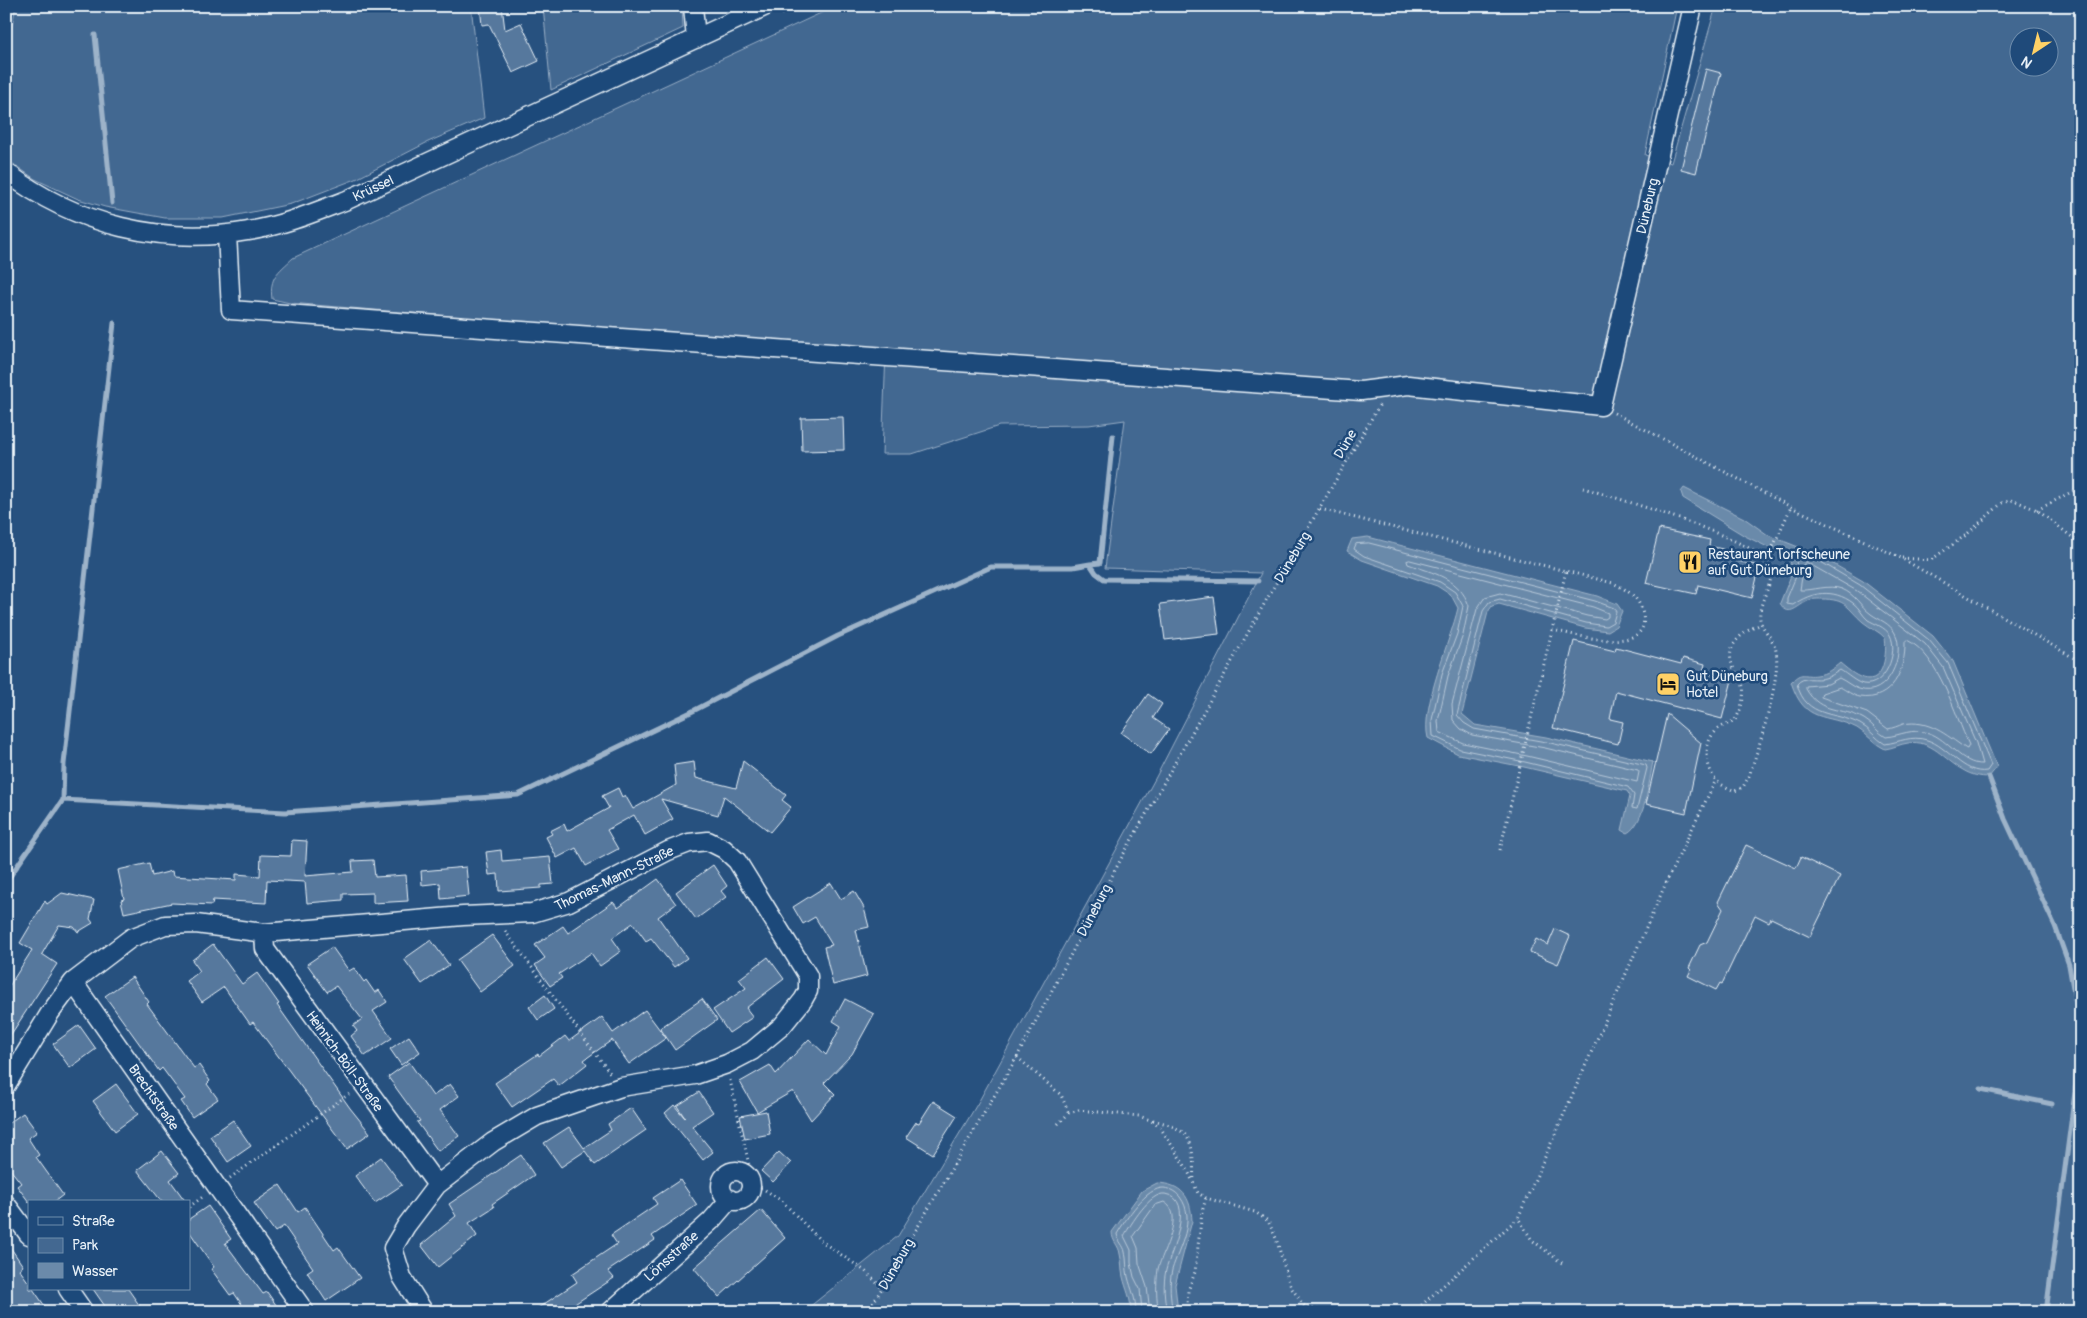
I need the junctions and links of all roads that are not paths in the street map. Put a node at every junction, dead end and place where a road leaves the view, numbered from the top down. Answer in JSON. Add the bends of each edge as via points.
{"nodes":[{"id":1,"x":693,"y":6,"type":"edge"},
{"id":2,"x":766,"y":6,"type":"edge"},
{"id":3,"x":1693,"y":6,"type":"edge"},
{"id":4,"x":696,"y":39,"type":"junction"},
{"id":5,"x":6,"y":172,"type":"edge"},
{"id":6,"x":227,"y":234,"type":"junction"},
{"id":7,"x":264,"y":933,"type":"junction"},
{"id":8,"x":73,"y":982,"type":"junction"},
{"id":9,"x":6,"y":1085,"type":"edge"},
{"id":10,"x":437,"y":1185,"type":"junction"},
{"id":11,"x":730,"y":1199,"type":"junction"},
{"id":12,"x":6,"y":1204,"type":"edge"},
{"id":13,"x":28,"y":1234,"type":"edge"},
{"id":14,"x":69,"y":1290,"type":"edge"},
{"id":15,"x":84,"y":1312,"type":"edge"},
{"id":16,"x":305,"y":1312,"type":"edge"},
{"id":17,"x":424,"y":1312,"type":"edge"},
{"id":18,"x":610,"y":1312,"type":"edge"}],
"edges":[{"from":1,"to":4,"type":"street"},
{"from":2,"to":4,"type":"street","name":"Krüssel"},
{"from":3,"to":6,"type":"street","name":"Düneburg","via":[[1601,406],[1408,385],[1361,391],[231,310]]},
{"from":4,"to":6,"type":"street","name":"Krüssel","via":[[347,200],[294,220]]},
{"from":5,"to":6,"type":"street","name":"Krüssel","via":[[46,197],[114,226],[186,237]]},
{"from":7,"to":8,"type":"street","name":"Thomas-Mann-Straße","via":[[196,924],[165,925],[131,938]]},
{"from":7,"to":10,"type":"street","name":"Heinrich-Böll-Straße","via":[[265,949]]},
{"from":7,"to":10,"type":"street","name":"Thomas-Mann-Straße","via":[[532,913],[569,902],[668,850],[689,843],[708,841],[737,861],[808,976],[808,991],[791,1016],[752,1051],[727,1064],[695,1075],[621,1087],[537,1116],[493,1142]]},
{"from":8,"to":9,"type":"street"},
{"from":8,"to":16,"type":"street","name":"Brechtstraße"},
{"from":10,"to":17,"type":"street","name":"Thomas-Mann-Straße","via":[[393,1248],[402,1278]]},
{"from":11,"to":11,"type":"street","via":[[722,1188],[726,1175],[735,1171],[748,1180],[748,1195],[739,1200]]},
{"from":11,"to":18,"type":"street","name":"Lönsstraße","via":[[711,1221]]},
{"from":12,"to":13,"type":"street"},
{"from":14,"to":15,"type":"street"}]}
